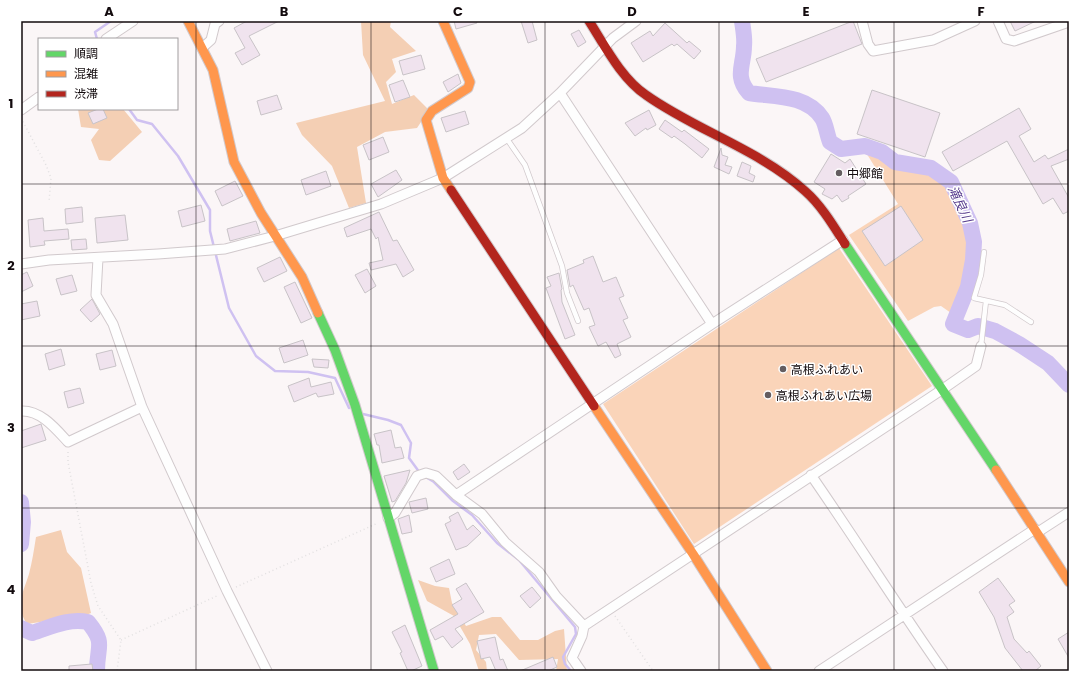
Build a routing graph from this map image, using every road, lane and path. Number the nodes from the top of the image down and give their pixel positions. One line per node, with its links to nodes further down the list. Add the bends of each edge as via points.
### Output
1 (133, 21): 11 (street)
2 (188, 21): 12 (street)
3 (219, 21): 12 (street, via 215,24 211,40)
4 (443, 21): 19 (street, via 470,82 468,88 432,111 426,120)
5 (589, 21): 13 (street)
6 (636, 21): 13 (street, via 613,38)
7 (862, 21): 8 (street, via 868,44 873,51 933,40)
8 (975, 21)
9 (998, 21): 10 (street, via 1006,39 1014,41)
10 (1069, 22)
11 (108, 38)
12 (202, 48): 21 (street, via 218,87 234,162)
13 (605, 48): 14 (street); 22 (street, via 623,73 645,95 777,170 804,190)
14 (560, 93): 18 (street); 29 (street)
15 (38, 98): 16 (street)
16 (21, 110)
17 (21, 118): 20 (path, via 51,178)
18 (507, 139): 19 (street); 27 (lane, via 525,165 562,266 567,293)
19 (443, 178): 21 (street, via 380,204); 32 (street)
20 (49, 202)
21 (275, 236): 24 (street, via 205,251); 39 (street, via 302,277 335,350 355,405)
22 (843, 240): 29 (street); 31 (street)
23 (984, 252): 26 (lane, via 981,276 974,298)
24 (98, 258): 25 (street); 33 (street, via 96,295 113,324)
25 (21, 264)
26 (986, 301): 28 (lane, via 1005,305); 30 (lane)
27 (578, 321)
28 (1031, 322)
29 (712, 324): 32 (street)
30 (981, 346): 31 (street, via 976,366)
31 (943, 390): 36 (street); 40 (street)
32 (592, 405): 37 (street); 41 (street)
33 (142, 407): 35 (street); 43 (street)
34 (21, 411): 35 (street, via 27,411 50,422)
35 (68, 442): 47 (path, via 68,462 91,583 98,606)
36 (812, 475): 41 (street); 45 (street)
37 (456, 495): 39 (street, via 436,476 426,473 417,476 395,513); 46 (street, via 482,514 505,542 539,572 556,596)
38 (1069, 512): 40 (street)
39 (388, 518): 43 (path); 50 (street)
40 (1036, 531): 42 (street); 45 (street)
41 (693, 554): 44 (street); 53 (street)
42 (1069, 582)
43 (227, 591): 47 (path); 49 (street)
44 (611, 610): 46 (street); 52 (path)
45 (904, 615): 54 (street); 55 (street)
46 (584, 626): 51 (street, via 572,658)
47 (121, 640): 48 (path)
48 (117, 671)
49 (267, 671)
50 (434, 671)
51 (581, 671)
52 (653, 671)
53 (767, 671)
54 (819, 671)
55 (943, 671)

